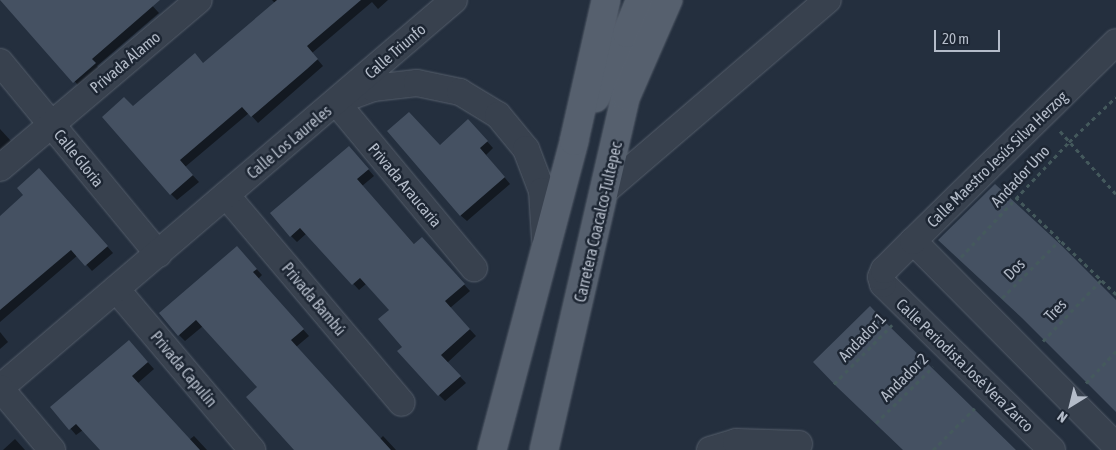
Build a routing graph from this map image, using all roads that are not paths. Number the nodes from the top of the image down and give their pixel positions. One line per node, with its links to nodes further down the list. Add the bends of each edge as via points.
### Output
1 (199, 0): 10 (street, Privada Álamo)
2 (454, 0): 9 (street, Calle Triunfo)
3 (606, 0): 11 (main road)
4 (640, 0): 11 (main road)
5 (668, 0): 13 (main road, Carretera Coacalco-Tultepec, via 626,96)
6 (828, 0): 13 (street)
7 (1116, 42): 15 (street, Calle Maestro Jesús Silva Herzog)
8 (0, 62): 10 (street, Calle Gloria)
9 (336, 102): 14 (street, Calle Los Laureles); 16 (street, Calle Los Laureles, via 373,88 417,83 460,92 498,115 526,149 542,190); 18 (street, Privada Araucaria)
10 (51, 124): 12 (street, Privada Álamo); 17 (street, Calle Gloria)
11 (574, 142): 16 (main road)
12 (0, 168)
13 (606, 190): 28 (main road, Carretera Coacalco-Tultepec)
14 (226, 195): 17 (street, Calle Los Laureles); 22 (street, Privada Bambú)
15 (913, 241): 19 (street, Calle Maestro Jesús Silva Herzog); 24 (street)
16 (546, 248): 27 (main road)
17 (158, 254): 20 (street, Calle Los Laureles)
18 (474, 268)
19 (881, 277): 30 (street, Calle Periodista José Vera Zarco, via 883,284)
20 (116, 289): 21 (street, Calle Los Laureles); 26 (street, Privada Capulín)
21 (0, 388): 25 (street)
22 (402, 403)
23 (799, 444): 29 (street, via 736,442)
24 (1116, 446)
25 (52, 450)
26 (252, 450)
27 (492, 450)
28 (544, 450)
29 (710, 450)
30 (1052, 450)

